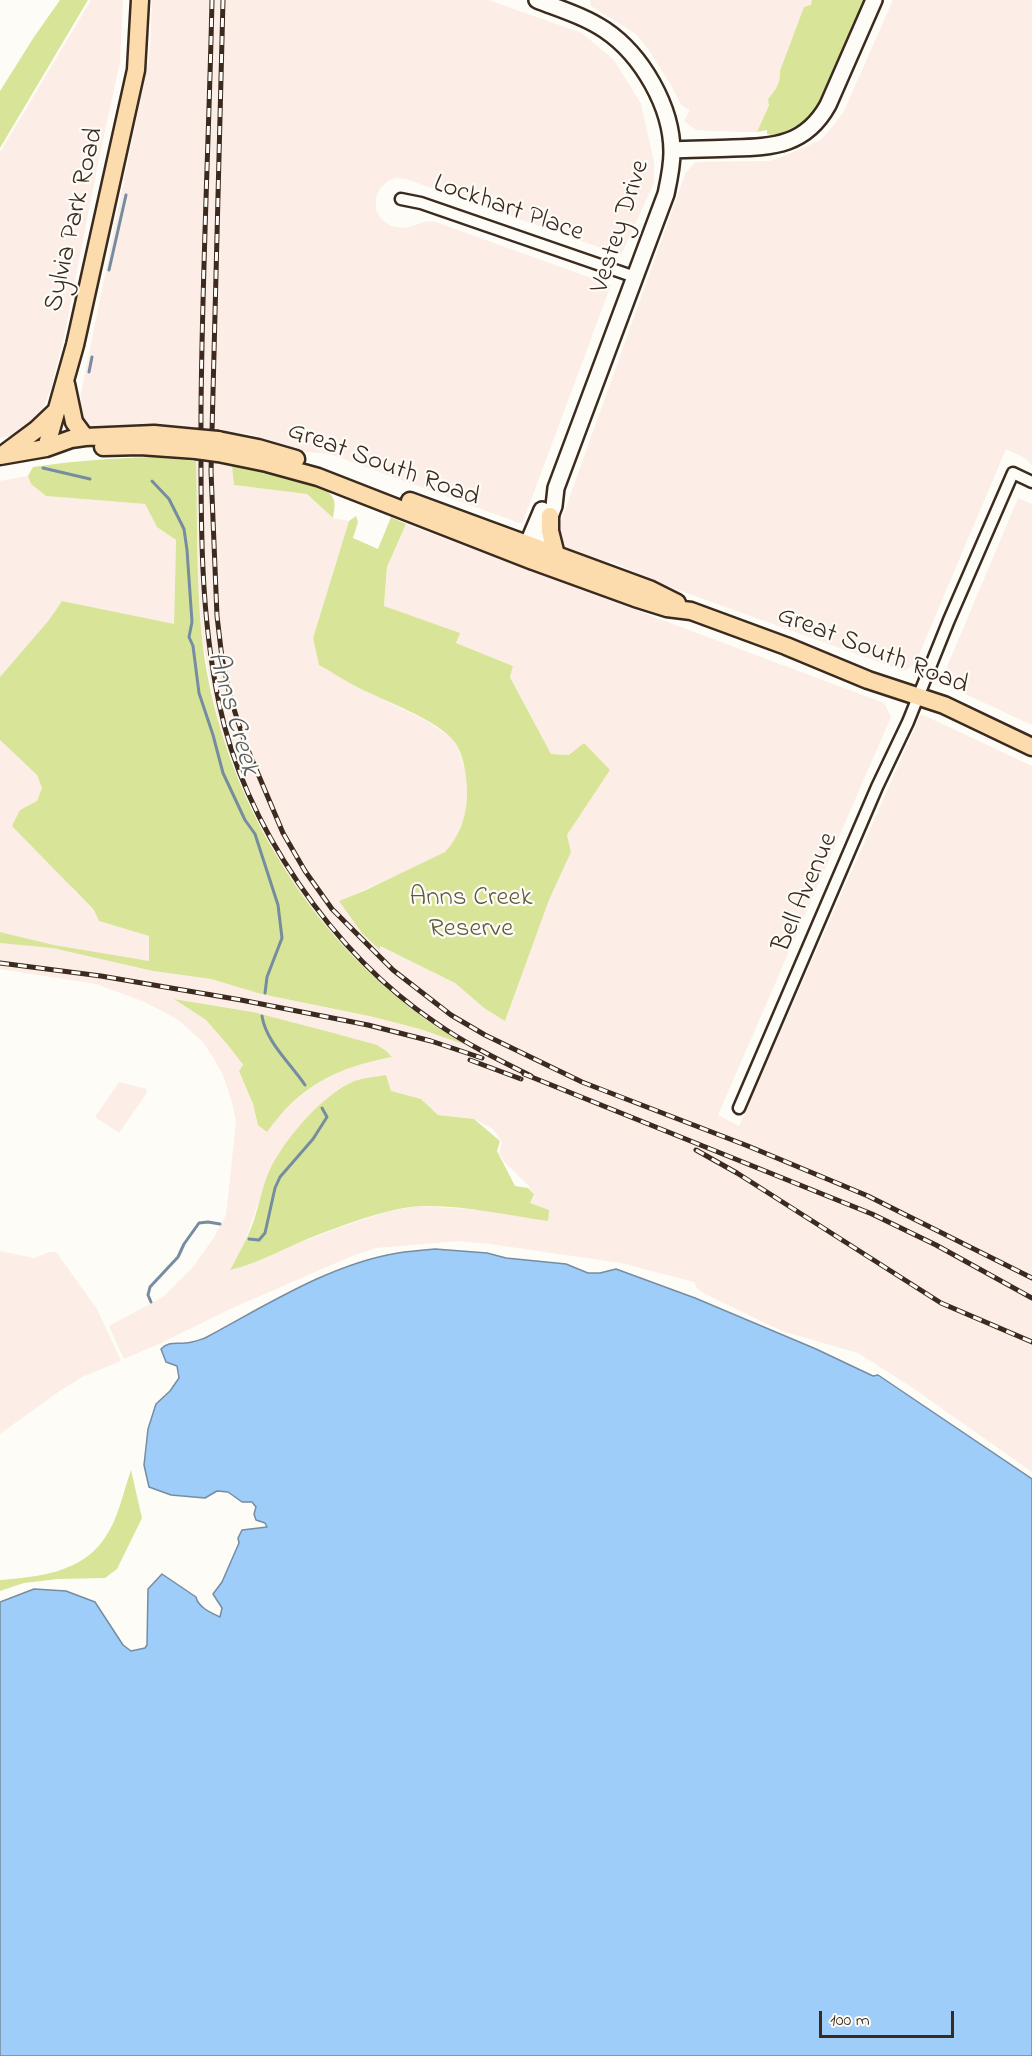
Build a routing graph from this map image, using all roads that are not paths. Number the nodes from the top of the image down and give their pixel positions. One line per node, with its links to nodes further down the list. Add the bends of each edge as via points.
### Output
1 (140, 0): 8 (main road, Sylvia Park Road, via 136,70)
2 (537, 0): 4 (street, Vestey Drive)
3 (874, 0): 5 (street, via 828,105 802,134 769,146)
4 (567, 5): 5 (street, Vestey Drive, via 606,31 641,67 657,94)
5 (672, 150): 7 (street, Vestey Drive, via 666,194)
6 (401, 199): 7 (street, Lockhart Place)
7 (635, 277): 15 (street, Vestey Drive)
8 (66, 380): 9 (main road, Sylvia Park Road); 10 (main road, via 73,417)
9 (58, 410): 12 (main road, Sylvia Park Road); 13 (main road)
10 (85, 437): 11 (main road, Great South Road, via 154,434); 12 (main road, Great South Road)
11 (196, 444): 12 (main road, Great South Road); 17 (main road, Great South Road, bridge, via 258,448 317,465)
12 (46, 448): 13 (main road, Great South Road)
13 (1, 456)
14 (1032, 482): 20 (street, Bell Avenue, via 1013,472)
15 (556, 488): 16 (street, Vestey Drive); 17 (street, Vestey Drive, via 546,501)
16 (550, 516): 17 (street, Vestey Drive); 18 (main road)
17 (530, 553): 18 (main road, Great South Road); 19 (main road, Great South Road, via 635,598)
18 (556, 555): 19 (main road, Great South Road, via 664,595)
19 (691, 611): 20 (main road, Great South Road)
20 (918, 697): 21 (main road, Great South Road, via 944,705); 22 (street, Bell Avenue)
21 (1032, 747)
22 (739, 1108)

